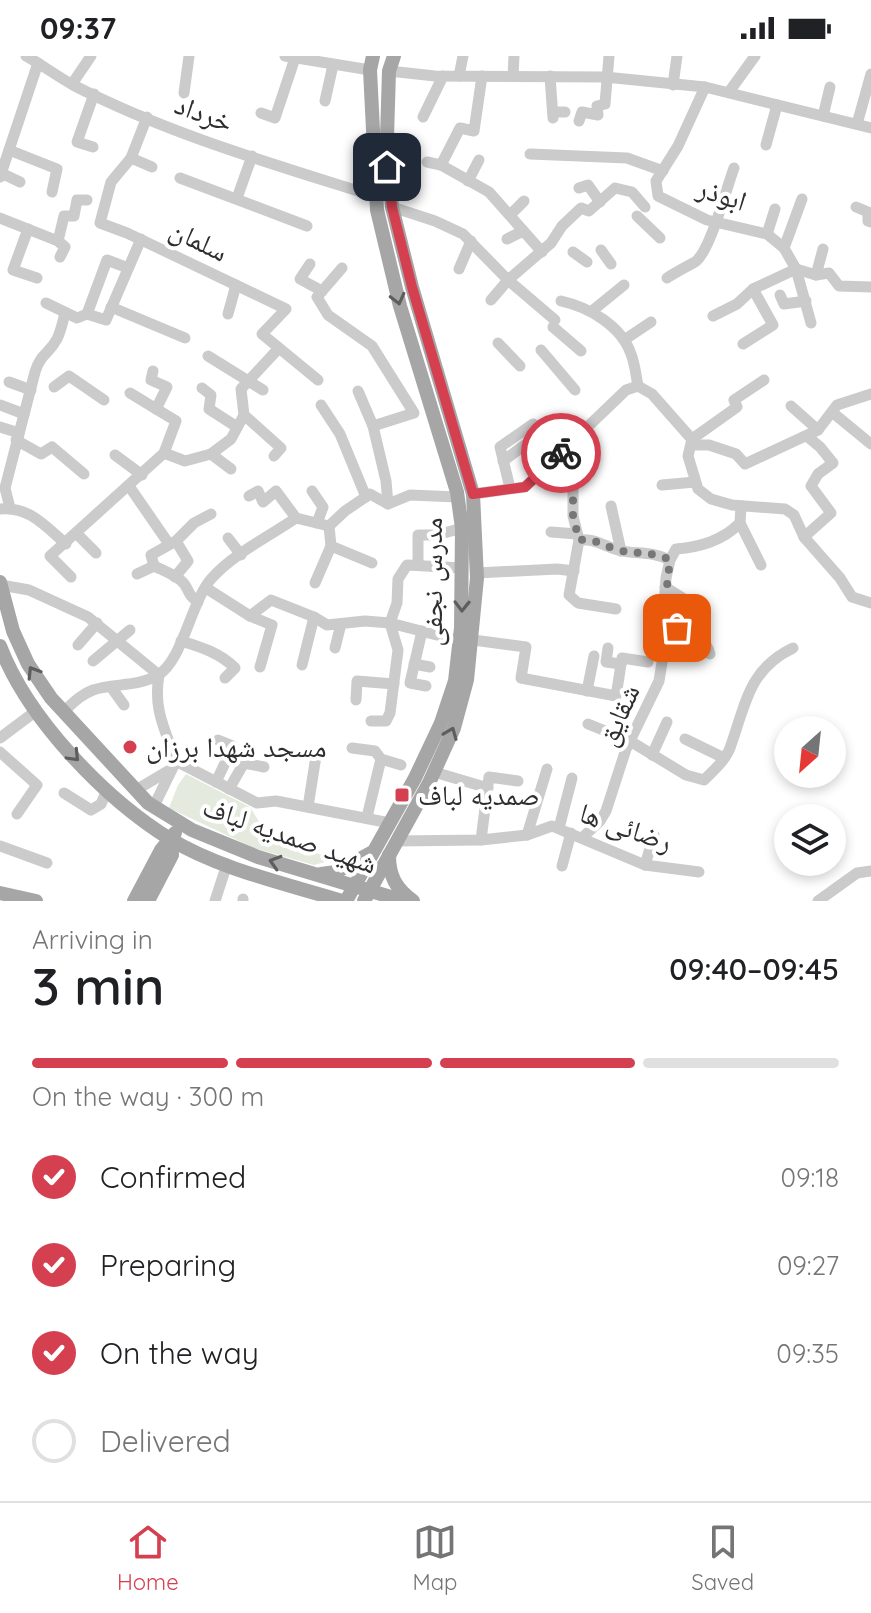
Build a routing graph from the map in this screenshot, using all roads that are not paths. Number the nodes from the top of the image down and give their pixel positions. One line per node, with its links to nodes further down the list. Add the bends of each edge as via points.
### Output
1 (26, 56): 11 (street, خرداد)
2 (91, 56): 22 (street)
3 (189, 56): 27 (street)
4 (394, 56): 14 (main road, مدرس نجفی)
5 (463, 56): 17 (street)
6 (514, 56): 19 (street)
7 (609, 56): 21 (street)
8 (677, 56): 23 (street)
9 (755, 56): 26 (street)
10 (290, 57): 13 (street); 31 (street, via 275,118)
11 (38, 63): 22 (street, خرداد); 39 (street)
12 (372, 63): 13 (street); 56 (main road, مدرس نجفی)
13 (333, 65): 29 (street)
14 (389, 71): 16 (street); 62 (main road, مدرس نجفی)
15 (871, 74): 37 (street)
16 (443, 76): 17 (street); 35 (street)
17 (459, 76): 18 (street)
18 (482, 76): 19 (street); 47 (street, via 474,131 460,128)
19 (513, 76): 20 (street)
20 (550, 76): 21 (street); 32 (street)
21 (605, 77): 23 (street); 36 (street, via 605,104 597,106 598,115 582,112)
22 (72, 84): 28 (street, خرداد)
23 (673, 85): 24 (street)
24 (705, 87): 26 (street); 50 (street, ابوذر)
25 (830, 87): 33 (street)
26 (729, 92): 30 (street)
27 (184, 93)
28 (94, 94): 34 (street, خرداد); 41 (street, via 77,142)
29 (325, 101)
30 (777, 105): 33 (street); 40 (street)
31 (261, 113)
32 (557, 114)
33 (823, 116): 37 (street)
34 (147, 117): 43 (street, خرداد); 44 (street, سلمان)
35 (423, 117)
36 (579, 121)
37 (857, 124): 38 (street)
38 (871, 128)
39 (7, 145): 51 (street); 55 (street, via 57,169)
40 (766, 145)
41 (93, 147)
42 (530, 154): 50 (street, via 627,158)
43 (252, 156): 56 (street, خرداد); 57 (street)
44 (131, 158): 48 (street); 75 (street, سلمان, via 111,182 100,223)
45 (479, 160): 53 (street)
46 (427, 162): 47 (street)
47 (441, 165): 53 (street)
48 (152, 167)
49 (734, 168): 68 (street)
50 (663, 171): 68 (street, ابوذر, via 656,181 658,196)
51 (1, 175): 54 (street)
52 (180, 178): 57 (street)
53 (468, 181): 66 (street, via 489,192)
54 (20, 182)
55 (52, 192)
56 (374, 196): 119 (main road, مدرس نجفی, one-way to 119)
57 (237, 198): 70 (street)
58 (802, 199): 79 (street)
59 (87, 200): 77 (street, via 77,200 74,216 64,216)
60 (524, 201): 66 (street)
61 (600, 202): 64 (street, via 589,211); 64 (street, via 588,185 575,192); 74 (street, via 615,188 632,192)
62 (392, 207): 78 (street, via 435,221); 115 (main road, مدرس نجفی)
63 (856, 207): 69 (street, via 868,212)
64 (581, 208): 82 (street)
65 (775, 209): 73 (street)
66 (510, 215): 72 (street)
67 (0, 218): 71 (street)
68 (714, 222): 73 (street, ابوذر); 94 (street, via 711,240 697,261)
69 (871, 222)
70 (307, 226)
71 (28, 229): 77 (street); 93 (street, via 13,270)
72 (523, 231): 76 (street); 82 (street)
73 (767, 234): 79 (street, ابوذر)
74 (660, 238)
75 (141, 239): 88 (street); 96 (street, سلمان)
76 (507, 239)
77 (58, 241): 84 (street, via 65,247)
78 (471, 241): 90 (street); 95 (street)
79 (784, 248): 91 (street, ابوذر)
80 (823, 249): 92 (street)
81 (601, 250): 87 (street)
82 (542, 252): 95 (street)
83 (573, 252): 85 (street)
84 (60, 257)
85 (587, 262)
86 (310, 264): 100 (street, via 300,279)
87 (611, 264)
88 (128, 268): 106 (street); 109 (street, via 107,260)
89 (342, 268): 100 (street)
90 (459, 269)
91 (796, 269): 92 (street); 99 (street); 104 (street, ابوذر)
92 (816, 275): 98 (street, via 829,273 839,286)
93 (37, 278)
94 (667, 278)
95 (508, 280): 102 (street); 122 (street)
96 (236, 285): 110 (street); 120 (street, سلمان, via 286,309 262,334)
97 (624, 285): 107 (street)
98 (871, 287)
99 (753, 289): 111 (street); 118 (street, via 773,325)
100 (322, 291): 148 (street, via 317,297 328,315 372,346 414,413)
101 (780, 295): 104 (street, via 784,304)
102 (491, 300)
103 (561, 301): 107 (street)
104 (806, 301): 113 (street, ابوذر)
105 (46, 303): 108 (street)
106 (111, 307): 109 (street, via 106,320); 114 (street)
107 (592, 311): 116 (street)
108 (65, 313): 109 (street, via 77,318); 126 (street, via 57,339 40,357)
109 (87, 314)
110 (228, 314)
111 (713, 316)
112 (651, 322): 116 (street)
113 (811, 323)
114 (185, 338)
115 (428, 340): 119 (main road); 170 (main road, مدرس نجفی)
116 (624, 340): 131 (street)
117 (498, 343): 124 (street)
118 (743, 344)
119 (412, 346): 173 (main road, مدرس نجفی)
120 (279, 348): 127 (street); 128 (street)
121 (541, 350): 135 (street)
122 (581, 351)
123 (208, 356): 127 (street)
124 (520, 366)
125 (153, 371): 143 (street, via 151,380 167,387)
126 (35, 372): 133 (street); 139 (street, via 57,390 69,376)
127 (248, 379): 134 (street); 146 (street, via 241,389)
128 (318, 380)
129 (764, 380): 153 (street)
130 (9, 382): 133 (street)
131 (638, 386): 153 (street, via 652,394); 156 (street, via 626,390)
132 (202, 388): 150 (street, via 211,395 209,409)
133 (31, 390): 145 (street)
134 (263, 390)
135 (575, 390)
136 (358, 391): 148 (street)
137 (130, 393): 143 (street)
138 (871, 394): 144 (street, via 837,405)
139 (104, 400)
140 (0, 405): 145 (street)
141 (321, 405): 172 (street, via 340,434)
142 (791, 406): 151 (street)
143 (156, 409): 157 (street, via 176,421)
144 (832, 412): 151 (street); 155 (street)
145 (24, 414): 152 (street)
146 (244, 415): 150 (street); 160 (street, via 281,448)
147 (533, 424): 161 (street, via 500,447)
148 (373, 426): 174 (street)
149 (0, 427): 152 (street)
150 (237, 427): 158 (street, via 231,439)
151 (813, 433): 153 (street, via 745,464 736,454 697,445); 187 (street, via 833,463 811,486 831,513)
152 (18, 436): 163 (street, via 41,454 52,447); 177 (street)
153 (692, 439): 165 (street, via 688,456)
154 (526, 444): 161 (street)
155 (871, 444)
156 (564, 449): 168 (street, via 525,487); 186 (street)
157 (164, 453): 158 (street, via 185,461); 164 (street)
158 (211, 454): 162 (street)
159 (115, 455): 164 (street)
160 (274, 456)
161 (503, 461): 168 (street)
162 (231, 469)
163 (84, 474)
164 (142, 475): 167 (street)
165 (695, 482): 166 (street); 176 (street, via 711,499)
166 (662, 485)
167 (129, 486): 185 (street); 189 (street)
168 (510, 488): 170 (street)
169 (312, 491): 180 (street, via 323,507)
170 (473, 494): 202 (main road, مدرس نجفی)
171 (249, 496): 179 (street, via 258,491 263,502 276,491)
172 (366, 497): 174 (street, via 370,494); 182 (street)
173 (457, 497): 174 (street, via 410,495); 183 (main road, مدرس نجفی)
174 (388, 504)
175 (611, 506): 192 (street)
176 (741, 506): 181 (street); 187 (street, via 785,509 794,515)
177 (5, 508): 190 (street, via 30,513)
178 (211, 514): 189 (street)
179 (296, 518): 180 (street); 194 (street)
180 (317, 523): 182 (street)
181 (740, 523): 195 (street, via 717,540 676,549); 198 (street)
182 (329, 526): 191 (street)
183 (462, 528): 197 (street, via 418,535); 200 (main road, مدرس نجفی)
184 (551, 532): 186 (street)
185 (77, 534): 190 (street); 193 (street)
186 (578, 537): 192 (street); 201 (street)
187 (804, 537): 211 (street, via 852,597)
188 (228, 538): 194 (street)
189 (172, 542): 199 (street, via 151,555); 205 (street, via 188,561)
190 (66, 544): 204 (street, via 50,556)
191 (331, 546): 196 (street); 207 (street)
192 (621, 551): 195 (street)
193 (96, 553)
194 (241, 555): 206 (street)
195 (670, 560): 209 (street, شقایق)
196 (372, 563)
197 (418, 565): 200 (street); 217 (street, via 407,565 398,579)
198 (761, 565)
199 (154, 566): 203 (street); 205 (street)
200 (462, 568): 223 (main road, مدرس نجفی, one-way to 223)
201 (574, 571): 202 (street); 213 (street, via 569,595 578,603)
202 (477, 573): 223 (main road, مدرس نجفی)
203 (137, 574)
204 (71, 577)
205 (175, 577): 210 (street)
206 (206, 580): 210 (street); 214 (street)
207 (315, 583)
208 (0, 584): 218 (street, via 29,590); 248 (main road, شهید صمدیه لباف, one-way to 208, via 28,664)
209 (665, 587): 212 (street); 216 (street, شقایق)
210 (198, 602): 224 (street)
211 (871, 603)
212 (695, 606)
213 (616, 609)
214 (250, 616): 215 (street, via 271,600); 237 (street, via 272,625)
215 (314, 617): 219 (street, via 327,625); 236 (street)
216 (663, 621): 230 (street, via 701,636); 255 (street, شقایق, via 666,638 659,681)
217 (390, 623): 219 (street); 221 (street); 241 (street, via 398,650)
218 (105, 624): 222 (street); 225 (street)
219 (341, 624): 227 (street)
220 (130, 630): 222 (street)
221 (422, 631): 223 (street); 234 (street)
222 (118, 640): 232 (street); 239 (street)
223 (466, 640): 244 (street, via 526,647 521,678); 266 (main road, مدرس نجفی, one-way to 223, via 467,680); 282 (main road, مدرس نجفی, via 441,723)
224 (181, 641): 239 (street); 240 (street, via 227,660 235,668)
225 (78, 645)
226 (0, 646): 247 (main road, شهید صمدیه لباف)
227 (335, 648)
228 (608, 648): 235 (street, via 606,662)
229 (793, 648): 259 (street, via 758,674)
230 (710, 654)
231 (594, 656): 244 (street)
232 (93, 661)
233 (648, 662): 235 (street, via 622,658)
234 (414, 664): 238 (street); 242 (street, via 410,683)
235 (621, 664): 244 (street, via 616,696)
236 (302, 665)
237 (260, 667)
238 (430, 667)
239 (159, 675): 243 (street); 262 (street, via 158,715)
240 (225, 678)
241 (394, 684): 245 (street, via 357,681); 249 (street, via 386,721)
242 (426, 686)
243 (111, 687): 246 (street); 248 (street, via 79,697)
244 (587, 691)
245 (356, 700)
246 (124, 705)
247 (36, 711): 252 (street); 273 (main road, شهید صمدیه لباف, one-way to 273)
248 (63, 712): 274 (main road, شهید صمدیه لباف)
249 (371, 721)
250 (667, 722): 258 (street)
251 (588, 724): 255 (street)
252 (0, 738)
253 (685, 739): 259 (street)
254 (218, 740): 269 (street, via 233,746)
255 (630, 741): 258 (street); 287 (street, شقایق, via 606,811)
256 (352, 748): 260 (street, via 375,751)
257 (0, 752): 279 (street, via 37,785)
258 (652, 755): 259 (street, via 704,780)
259 (724, 758)
260 (381, 759): 263 (street); 280 (street)
261 (311, 760): 278 (street)
262 (176, 761): 269 (street); 274 (street); 277 (street)
263 (401, 765)
264 (264, 767): 272 (street, via 244,763)
265 (547, 769): 285 (street)
266 (434, 772): 271 (street); 291 (main road, مدرس نجفی)
267 (572, 778): 283 (street)
268 (518, 781): 271 (street, via 489,777)
269 (216, 782): 272 (street)
270 (282, 786): 276 (street)
271 (488, 788): 289 (street)
272 (229, 789): 276 (street, via 257,803)
273 (107, 790): 275 (street, via 101,804 91,810); 288 (main road, شهید صمدیه لباف)
274 (136, 790): 277 (main road, شهید صمدیه لباف)
275 (64, 793)
276 (276, 801): 278 (street)
277 (154, 806): 281 (main road, شهید صمدیه لباف)
278 (308, 807): 280 (street)
279 (17, 814)
280 (367, 817): 282 (street)
281 (179, 823): 288 (main road); 298 (main road, شهید صمدیه لباف, one-way to 281)
282 (390, 823): 291 (main road, مدرس نجفی)
283 (559, 828): 284 (street, رضائی ها); 285 (street, رضائی ها)
284 (571, 833): 287 (street, رضائی ها); 295 (street)
285 (527, 835): 289 (street, رضائی ها)
286 (654, 835): 294 (street)
287 (583, 837): 294 (street, رضائی ها)
288 (171, 840): 293 (main road, شهید صمدیه لباف); 303 (main road); 304 (main road, via 172,855)
289 (481, 840): 291 (street, رضائی ها)
290 (0, 846): 292 (street)
291 (387, 848): 298 (main road, via 336,872); 300 (main road, مدرس نجفی); 308 (main road, via 395,883)
292 (47, 863)
293 (227, 864): 301 (main road, شهید صمدیه لباف); 305 (street)
294 (645, 865): 297 (street, رضائی ها)
295 (562, 866)
296 (871, 871): 309 (street, via 857,873)
297 (699, 872)
298 (316, 875): 300 (main road, شهید صمدیه لباف)
299 (0, 893): 302 (main road)
300 (363, 893): 306 (main road, مدرس نجفی); 307 (main road, شهید صمدیه لباف)
301 (317, 897): 306 (main road, شهید صمدیه لباف)
302 (36, 901)
303 (134, 901)
304 (148, 901)
305 (215, 901)
306 (344, 901)
307 (404, 901)
308 (413, 901)
309 (818, 901)

